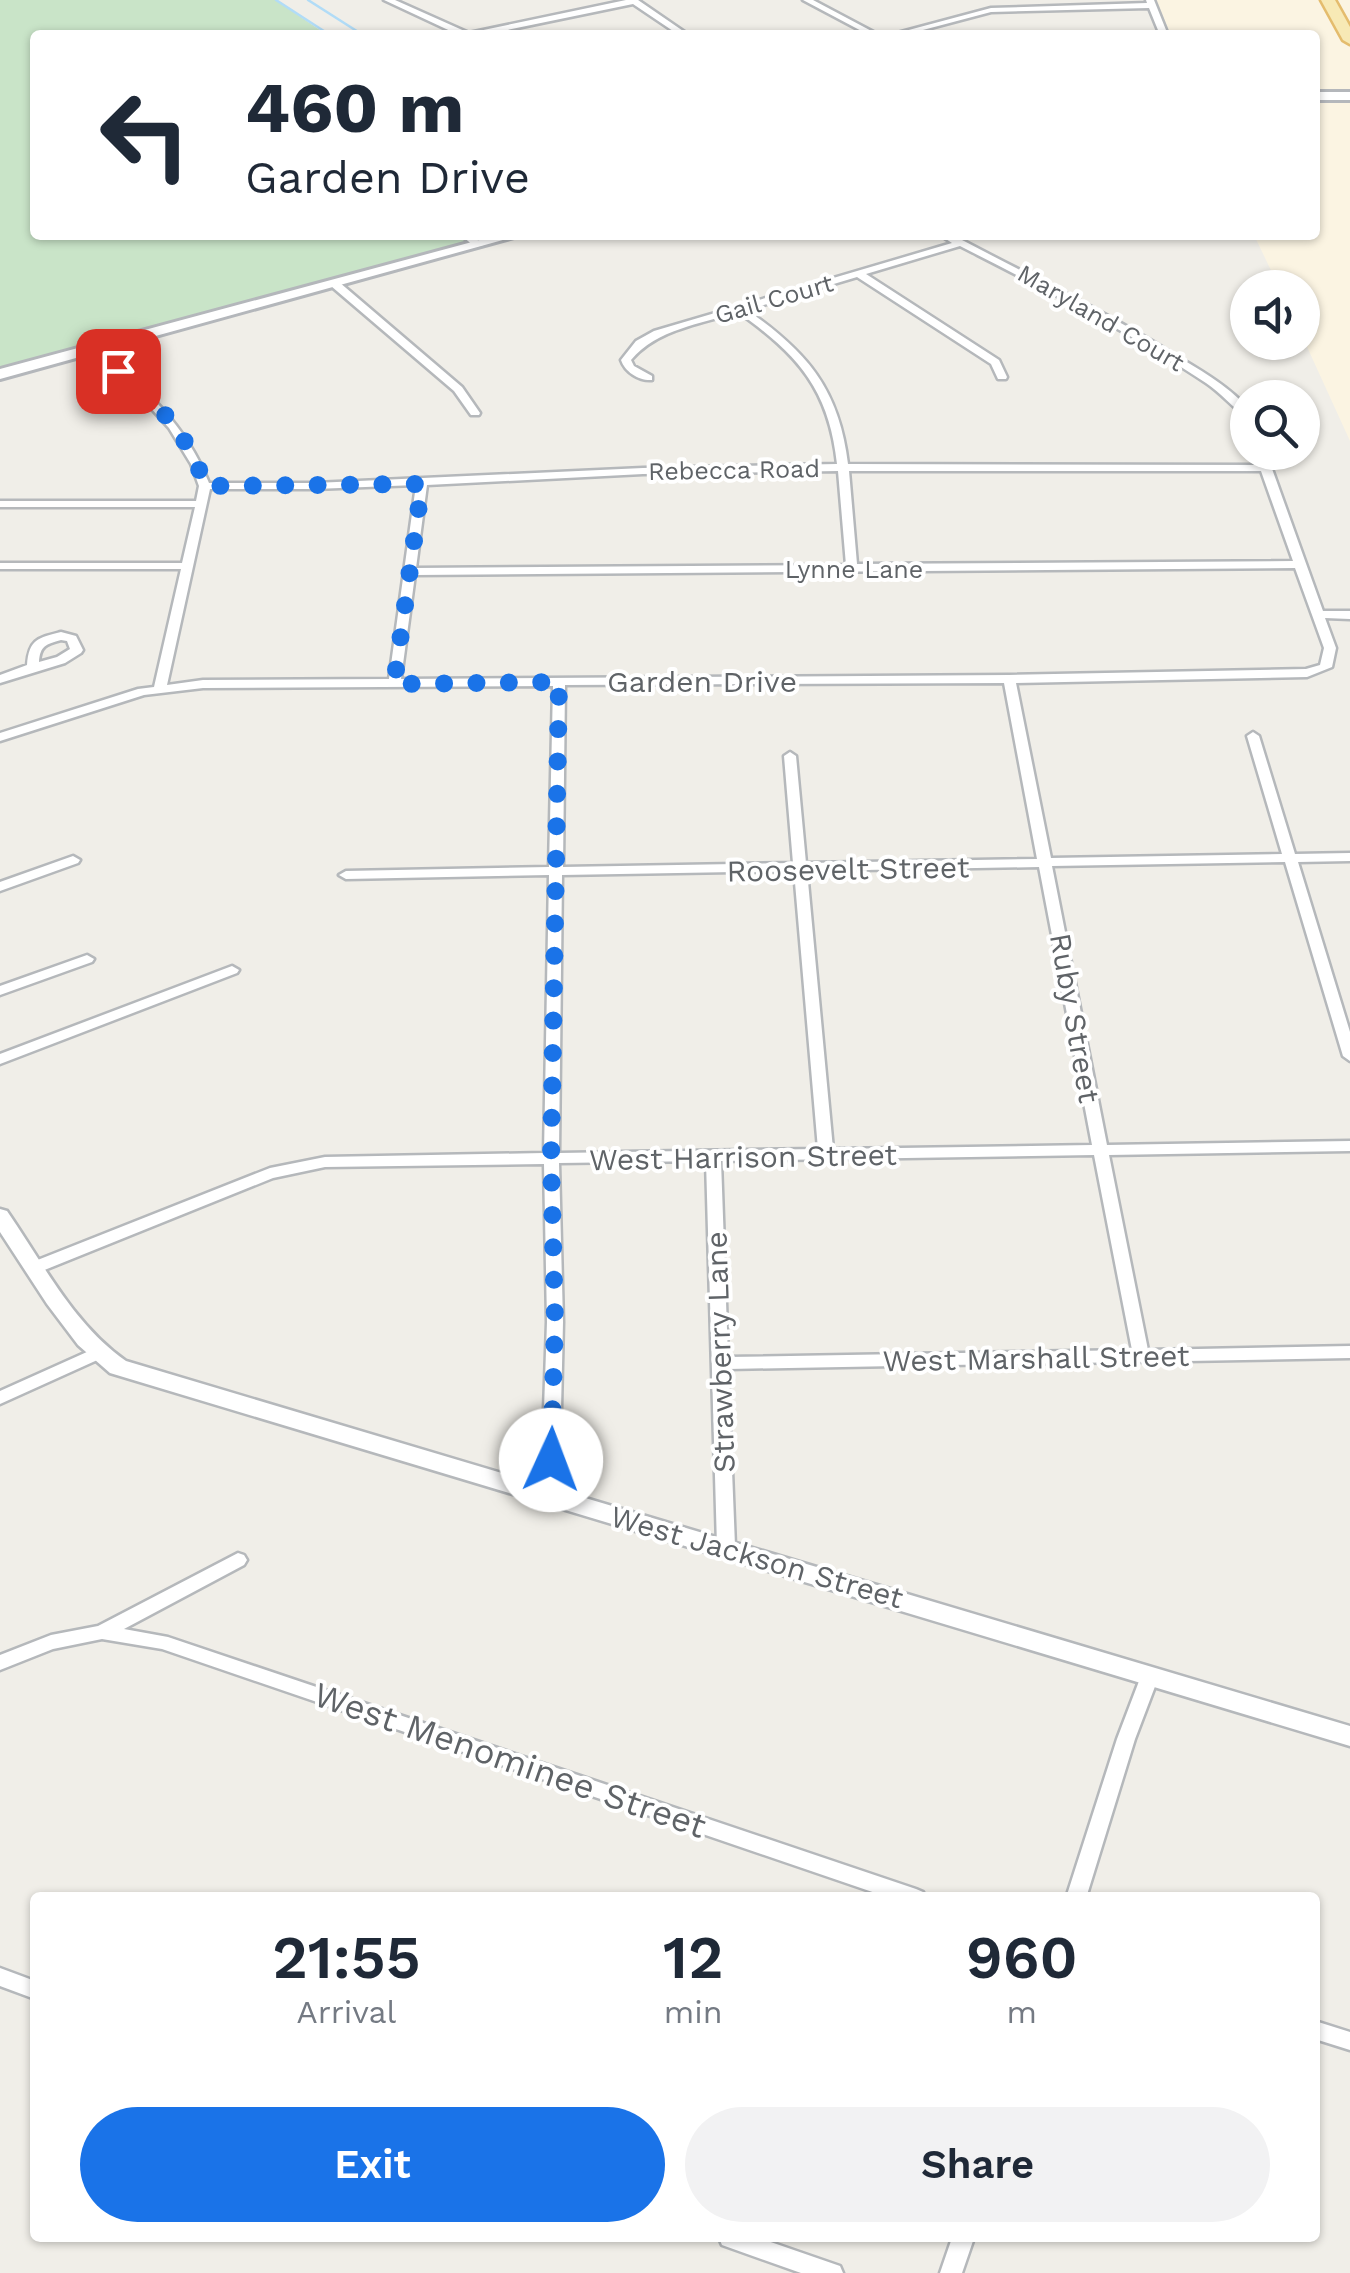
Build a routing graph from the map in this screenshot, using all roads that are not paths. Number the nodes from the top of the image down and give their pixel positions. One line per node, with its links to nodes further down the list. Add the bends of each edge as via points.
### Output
1 (388, 0): 6 (street)
2 (633, 0): 7 (street); 8 (street)
3 (807, 0): 9 (street)
4 (1328, 0): 12 (main road)
5 (1151, 2): 10 (street, via 990,10); 11 (street)
6 (457, 30)
7 (492, 30)
8 (678, 30)
9 (865, 30)
10 (913, 30)
11 (1162, 30)
12 (1350, 40)
13 (1320, 96): 14 (main road)
14 (1350, 96)
15 (472, 240): 19 (main road)
16 (955, 240): 17 (street, Maryland Court)
17 (961, 243): 18 (street, Gail Court); 25 (street, Maryland Court, via 1161,350)
18 (860, 275): 20 (street, Gail Court); 24 (street, via 995,362)
19 (336, 284): 21 (main road); 26 (street, via 458,389)
20 (740, 309): 23 (street, Gail Court, via 640,344 626,360); 28 (street, via 781,337 818,376 830,398)
21 (91, 350): 22 (main road); 31 (street, via 169,415)
22 (0, 374)
23 (648, 378)
24 (1002, 378)
25 (1230, 397)
26 (475, 413)
27 (1230, 468): 28 (street, Rebecca Road)
28 (842, 470): 30 (street, Rebecca Road, via 553,474); 37 (street)
29 (1265, 470): 34 (street)
30 (422, 484): 31 (street, Rebecca Road); 38 (street)
31 (205, 486): 33 (street)
32 (0, 504): 33 (street)
33 (202, 504): 36 (street)
34 (1300, 564): 37 (street, Lynne Lane); 39 (street)
35 (0, 566): 36 (street)
36 (188, 566): 46 (street)
37 (852, 569): 38 (street, Lynne Lane)
38 (408, 572): 45 (street)
39 (1318, 614): 40 (street); 43 (street, Garden Drive, via 1331,657 1320,670)
40 (1350, 614)
41 (33, 668): 42 (street)
42 (0, 679)
43 (1009, 680): 44 (street, Garden Drive); 53 (street, Ruby Street)
44 (559, 682): 45 (street, Garden Drive); 55 (street)
45 (394, 684): 46 (street, Garden Drive)
46 (160, 689): 48 (street, Garden Drive)
47 (1253, 736): 51 (street)
48 (0, 737)
49 (790, 756): 54 (street)
50 (1350, 857): 51 (street, Roosevelt Street)
51 (1291, 858): 53 (street, Roosevelt Street); 61 (street)
52 (73, 860): 57 (street)
53 (1047, 865): 54 (street, Roosevelt Street); 64 (street, Ruby Street)
54 (802, 870): 55 (street, Roosevelt Street); 65 (street)
55 (557, 874): 56 (street, Roosevelt Street); 67 (street)
56 (346, 875)
57 (0, 887)
58 (87, 959): 60 (street)
59 (232, 970): 62 (street)
60 (0, 991)
61 (1350, 1056)
62 (0, 1059)
63 (1350, 1146): 64 (street, West Harrison Street)
64 (1100, 1151): 65 (street, West Harrison Street); 72 (street, Ruby Street)
65 (826, 1156): 66 (street, West Harrison Street)
66 (713, 1158): 67 (street, West Harrison Street); 73 (street, Strawberry Lane)
67 (551, 1159): 69 (street, West Harrison Street, via 326,1162 270,1173); 75 (street)
68 (0, 1216): 69 (street)
69 (36, 1267): 71 (street)
70 (1350, 1352): 72 (street, West Marshall Street)
71 (98, 1354): 74 (street); 75 (street, West Jackson Street, via 118,1367)
72 (1141, 1356): 73 (street, West Marshall Street)
73 (722, 1363): 76 (street, Strawberry Lane)
74 (0, 1398)
75 (550, 1496): 76 (street, West Jackson Street)
76 (726, 1546): 80 (street, West Jackson Street)
77 (238, 1560): 78 (street)
78 (102, 1632): 79 (street, via 51,1642); 82 (street, West Menominee Street, via 162,1642)
79 (0, 1663)
80 (1150, 1676): 81 (street, West Jackson Street); 83 (street)
81 (1350, 1736)
82 (898, 1892)
83 (1078, 1892)
84 (0, 1977): 85 (street)
85 (30, 1988)
86 (1320, 2032): 87 (street)
87 (1350, 2042)
88 (742, 2242): 90 (street)
89 (962, 2242): 91 (street)
90 (832, 2273)
91 (951, 2273)

